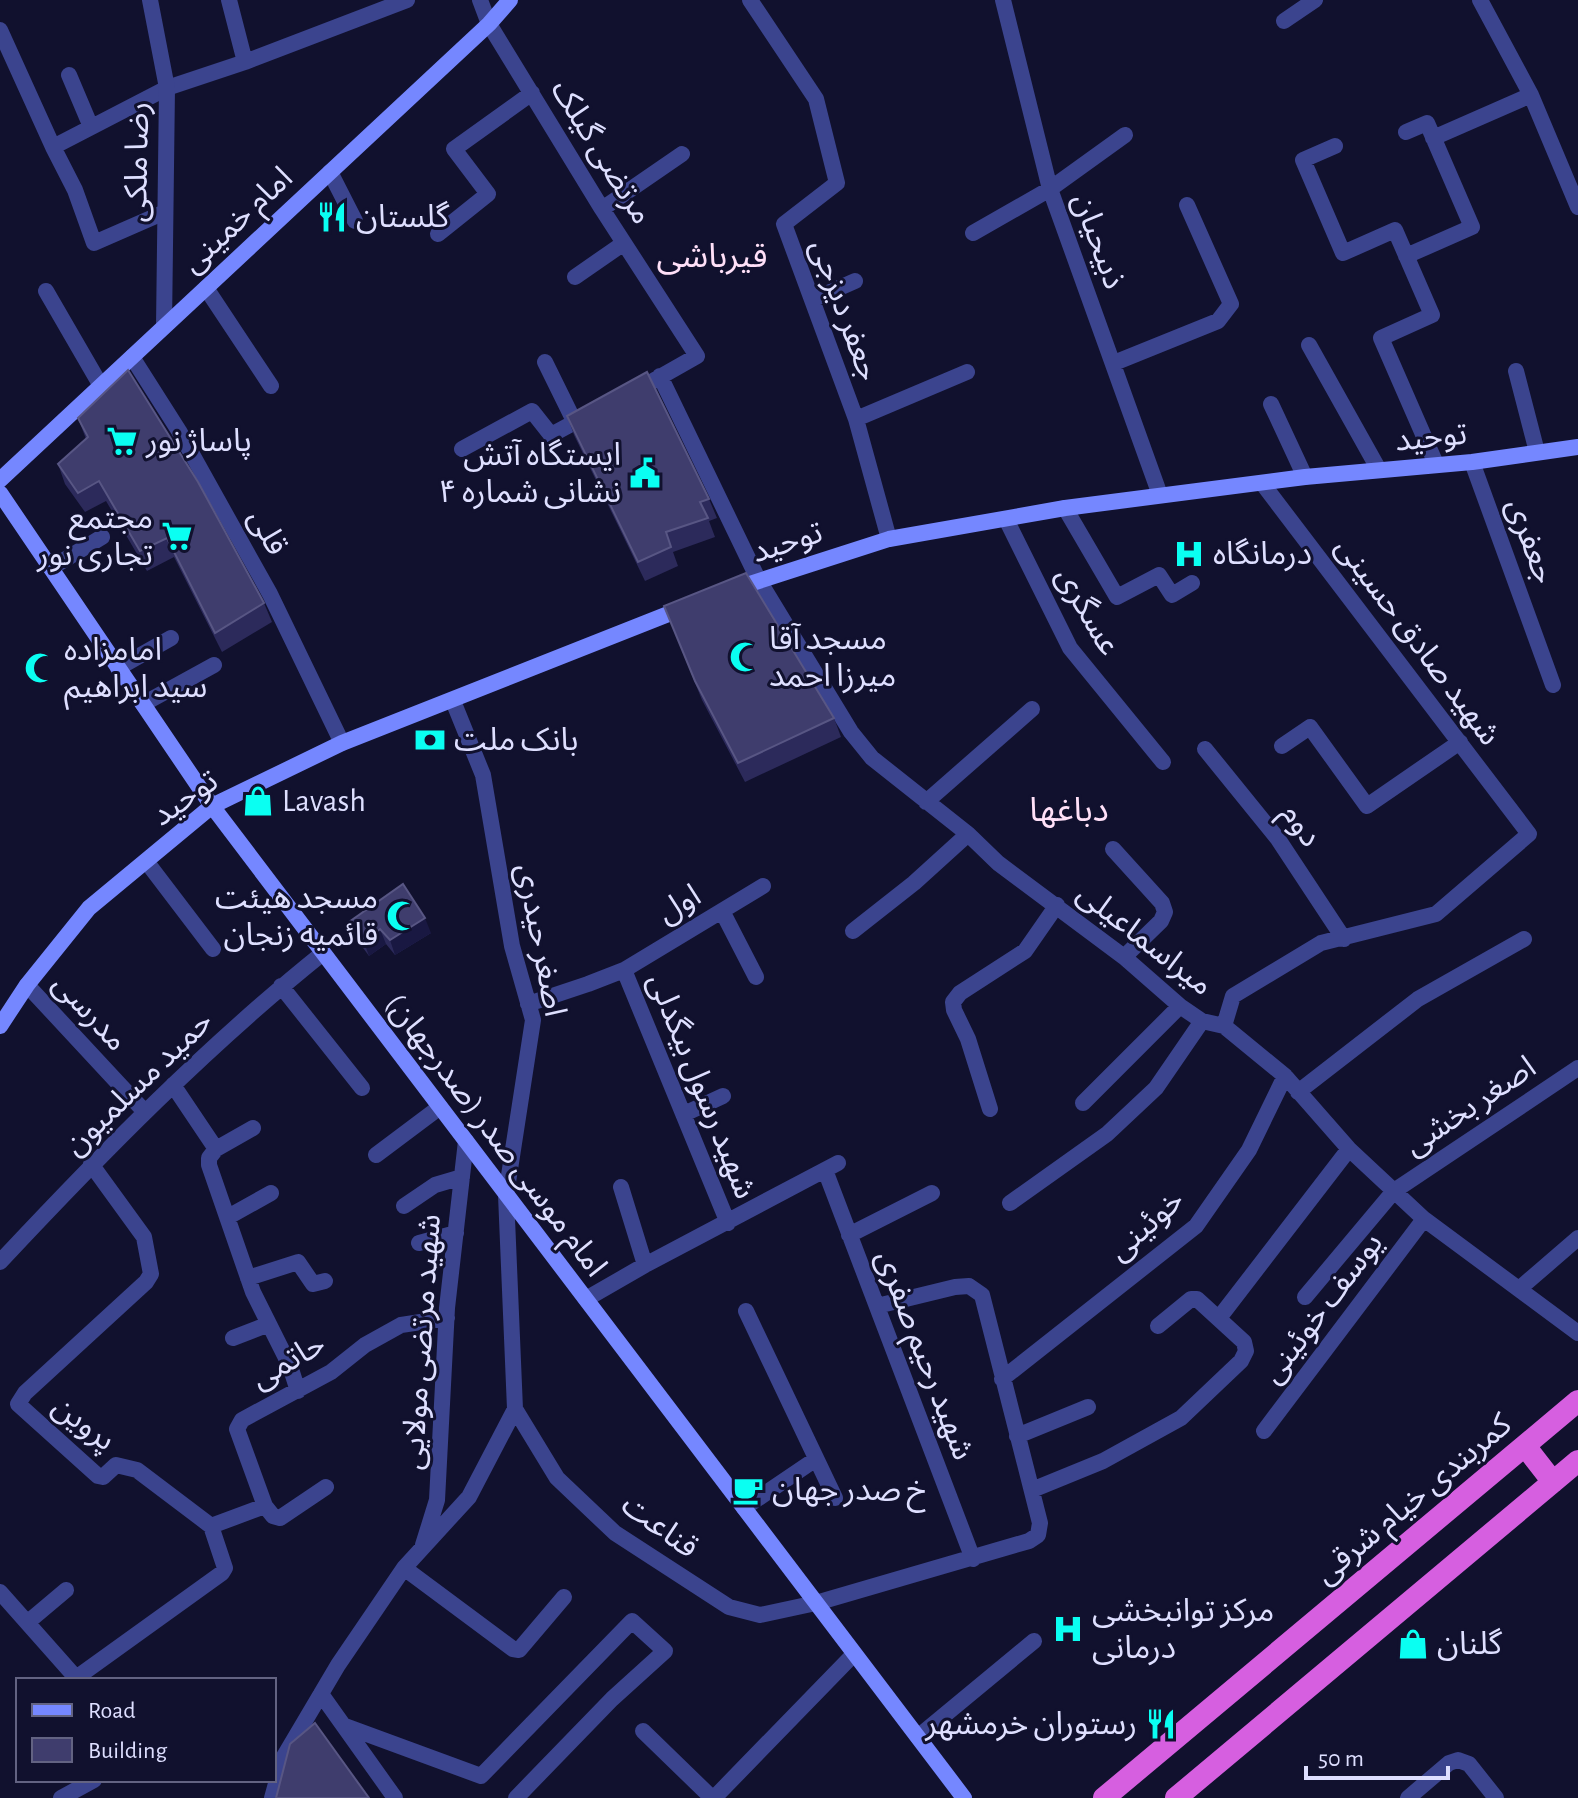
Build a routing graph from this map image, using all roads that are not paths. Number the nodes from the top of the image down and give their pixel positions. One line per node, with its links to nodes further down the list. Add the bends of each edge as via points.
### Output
1 (150, 0): 15 (street, رضا ملکی)
2 (229, 0): 13 (street)
3 (407, 0): 13 (street)
4 (480, 0): 11 (street, مرتضی گیلک)
5 (510, 0): 11 (main road, امام خمینی)
6 (750, 0): 40 (street, جعفر دیزجی, via 816,99 837,183 784,224)
7 (1003, 0): 26 (street, ذبیحیان)
8 (1315, 0): 10 (street)
9 (1480, 0): 17 (street)
10 (1284, 21)
11 (489, 24): 16 (street, مرتضی گیلک); 25 (main road, امام خمینی)
12 (0, 30): 23 (street)
13 (245, 62): 15 (street)
14 (69, 75): 18 (street)
15 (167, 88): 18 (street); 30 (street, رضا ملکی)
16 (532, 93): 29 (street, مرتضی گیلک); 33 (street, via 454,149 488,194)
17 (1531, 95): 21 (street); 28 (street)
18 (91, 127): 23 (street)
19 (1406, 132): 21 (street, via 1427,123)
20 (1125, 135): 26 (street)
21 (1433, 138): 35 (street, via 1472,227)
22 (1335, 146): 35 (street, via 1303,160 1343,253 1395,230)
23 (53, 147): 30 (street, via 94,243)
24 (682, 154): 29 (street)
25 (330, 172): 31 (street); 38 (main road, امام خمینی)
26 (1050, 189): 32 (street); 45 (street, ذبیحیان)
27 (1187, 205): 45 (street, via 1231,304 1218,321)
28 (1578, 207)
29 (602, 209): 34 (street, مرتضی گیلک)
30 (165, 212): 41 (street, رضا ملکی)
31 (355, 221)
32 (973, 233)
33 (438, 234)
34 (624, 243): 36 (street); 48 (street, مرتضی گیلک, via 697,356)
35 (1406, 256): 60 (street, via 1432,315 1381,338)
36 (575, 277)
37 (855, 281): 40 (street)
38 (206, 288): 41 (main road, امام خمینی); 50 (street)
39 (46, 291): 49 (street)
40 (812, 300): 54 (street, جعفر دیزجی)
41 (164, 326): 43 (main road, امام خمینی)
42 (1309, 345): 61 (street)
43 (132, 357): 49 (main road, امام خمینی); 82 (street, قلی, via 276,604)
44 (545, 362): 55 (street)
45 (1114, 363): 66 (street, ذبیحیان)
46 (1516, 371): 58 (street)
47 (967, 372): 54 (street)
48 (660, 376): 51 (street); 72 (street, میراسماعیلی)
49 (101, 386): 63 (main road, امام خمینی)
50 (271, 386)
51 (636, 390)
52 (1271, 404): 62 (street)
53 (599, 409): 55 (street)
54 (856, 419): 70 (street, جعفر دیزجی)
55 (575, 423): 57 (street, via 551,435 532,411)
56 (1578, 447): 58 (main road, توحید)
57 (462, 449)
58 (1537, 452): 59 (main road, توحید)
59 (1472, 462): 60 (main road, توحید); 77 (street, جعفری)
60 (1436, 464): 61 (main road, توحید)
61 (1379, 470): 62 (main road, توحید)
62 (1305, 477): 64 (main road, توحید)
63 (0, 480)
64 (1262, 483): 66 (main road, توحید); 81 (street, شهید صادق حسینی)
65 (0, 493): 71 (main road, (صدرجهان) امام موسی صدر)
66 (1160, 495): 67 (main road, توحید)
67 (1065, 508): 68 (main road, توحید); 73 (street, via 1117,597 1159,575 1172,595)
68 (1006, 519): 70 (main road, توحید); 85 (street, عسگری, via 1070,648)
69 (102, 537): 71 (street)
70 (889, 539): 72 (main road, توحید)
71 (51, 568): 76 (main road, (صدرجهان) امام موسی صدر)
72 (758, 579): 78 (main road, توحید); 86 (street, میراسماعیلی, via 851,732 872,758)
73 (1192, 583)
74 (171, 638): 76 (street)
75 (214, 665): 79 (street)
76 (118, 668): 79 (main road, (صدرجهان) امام موسی صدر)
77 (1553, 685)
78 (453, 701): 82 (main road, توحید); 104 (street, اصغر حیدری, via 483,775 512,946)
79 (143, 704): 87 (main road, (صدرجهان) امام موسی صدر)
80 (1032, 709): 86 (street)
81 (1460, 742): 83 (street, via 1367,806 1310,727); 95 (street, شهید صادق حسینی, via 1529,834 1436,914)
82 (342, 743): 87 (main road, توحید)
83 (1282, 746)
84 (1205, 749): 95 (street, دوم, via 1278,839)
85 (1163, 762)
86 (926, 802): 88 (street, میراسماعیلی)
87 (212, 806): 90 (main road, توحید); 98 (main road, (صدرجهان) امام موسی صدر)
88 (968, 834): 92 (street, میراسماعیلی); 94 (street)
89 (1113, 849): 99 (street, via 1165,912)
90 (146, 861): 97 (street); 102 (main road, توحید, via 89,908)
91 (763, 886): 93 (street, اول)
92 (1057, 905): 99 (street, میراسماعیلی); 117 (street, via 1025,951 953,1002)
93 (722, 911): 100 (street, اول); 101 (street)
94 (853, 931)
95 (1344, 939): 108 (street, via 1321,943 1233,996)
96 (1524, 939): 113 (street, via 1418,999)
97 (213, 949)
98 (323, 953): 103 (street, حمید مسلمیون); 116 (main road, (صدرجهان) امام موسی صدر)
99 (1124, 957): 105 (street, میراسماعیلی)
100 (624, 970): 104 (street, اول); 119 (street, شهید رسول بیگدلی)
101 (756, 977)
102 (27, 985): 107 (main road, توحید); 118 (street, مدرسی)
103 (281, 986): 111 (street, حمید مسلمیون); 112 (street)
104 (528, 1004): 131 (street, اصغر حیدری, via 533,1020)
105 (1180, 1006): 106 (street, میراسماعیلی); 115 (street)
106 (1202, 1021): 108 (street, میراسماعیلی); 132 (street, via 1156,1088 1117,1125)
107 (0, 1026)
108 (1224, 1026): 110 (street, میراسماعیلی)
109 (1578, 1068): 128 (street, اصغر بخشی)
110 (1285, 1076): 113 (street, میراسماعیلی); 156 (street, خوئینی, via 1249,1150 1196,1226)
111 (173, 1085): 118 (street, حمید مسلمیون); 122 (street)
112 (362, 1088)
113 (1298, 1092): 123 (street, میراسماعیلی)
114 (723, 1096): 119 (street)
115 (1083, 1103)
116 (440, 1107): 121 (main road, (صدرجهان) امام موسی صدر); 124 (street)
117 (990, 1109)
118 (145, 1112): 125 (street, حمید مسلمیون)
119 (684, 1114): 136 (street, شهید رسول بیگدلی)
120 (253, 1128): 122 (street)
121 (466, 1141): 126 (street, شهید مرتضی مولایی); 131 (main road, (صدرجهان) امام موسی صدر)
122 (216, 1149): 134 (street, via 209,1165)
123 (1349, 1149): 128 (street, میراسماعیلی); 151 (street)
124 (376, 1155)
125 (91, 1164): 141 (street, حمید مسلمیون); 172 (street, پروین, via 144,1237 151,1274 18,1404 98,1476 116,1465 137,1470)
126 (462, 1177): 133 (street, via 435,1185); 137 (street, شهید مرتضی مولایی)
127 (621, 1187): 142 (street)
128 (1394, 1191): 135 (street, میراسماعیلی); 146 (street, اصغر بخشی)
129 (271, 1193): 134 (street)
130 (932, 1193): 138 (street)
131 (506, 1195): 147 (main road, (صدرجهان) امام موسی صدر); 160 (street, اصغر حیدری)
132 (1010, 1203)
133 (404, 1206)
134 (228, 1217): 143 (street)
135 (1424, 1219): 145 (street, میراسماعیلی); 161 (street, یوسف خوئینی)
136 (728, 1223): 138 (street, شهید رحیم صفری, via 832,1167); 142 (street)
137 (456, 1233): 140 (street); 150 (street, شهید مرتضی مولایی)
138 (849, 1235): 148 (street, شهید رحیم صفری)
139 (1578, 1238): 145 (street)
140 (419, 1243)
141 (0, 1262)
142 (645, 1265): 147 (street)
143 (248, 1278): 144 (street, via 298,1262 313,1284); 152 (street)
144 (325, 1281)
145 (1519, 1289): 154 (street, میراسماعیلی)
146 (1305, 1297)
147 (586, 1299): 171 (main road, (صدرجهان) امام موسی صدر)
148 (877, 1306): 156 (street, via 969,1286 982,1295); 174 (street, شهید رحیم صفری)
149 (746, 1311): 164 (street)
150 (447, 1318): 157 (street, حاتمی, via 401,1325); 173 (street, شهید مرتضی مولایی, via 437,1500)
151 (1219, 1318): 153 (street, via 1202,1301 1191,1299); 168 (street, via 1244,1342 1246,1351 1181,1418 1103,1461)
152 (269, 1324): 155 (street); 157 (street)
153 (1158, 1326)
154 (1578, 1333)
155 (233, 1338)
156 (1002, 1379): 162 (street)
157 (298, 1391): 170 (street, حاتمی, via 238,1424)
158 (1578, 1401): 163 (highway, کمربندی خیام شرقی)
159 (1088, 1407): 162 (street)
160 (515, 1409): 173 (street, via 469,1497); 179 (street, قناعت, via 557,1478 615,1533 729,1607 760,1615)
161 (1264, 1431)
162 (1017, 1436): 168 (street)
163 (1525, 1446): 166 (highway); 196 (highway, کمربندی خیام شرقی)
164 (816, 1459): 169 (street); 171 (street)
165 (1578, 1461): 166 (highway)
166 (1553, 1482): 197 (highway)
167 (326, 1487): 170 (street, via 280,1518)
168 (1032, 1490): 174 (street, قناعت, via 1038,1535)
169 (835, 1498)
170 (265, 1506): 172 (street)
171 (744, 1508): 179 (main road, (صدرجهان) امام موسی صدر)
172 (211, 1526): 184 (street, via 225,1568 222,1573)
173 (423, 1546): 175 (street)
174 (973, 1559): 179 (street, قناعت)
175 (404, 1568): 178 (street, via 513,1649 519,1650); 185 (street)
176 (66, 1590): 180 (street)
177 (0, 1592): 180 (street)
178 (564, 1597)
179 (816, 1603): 182 (main road, (صدرجهان) امام موسی صدر)
180 (28, 1622): 183 (street)
181 (1034, 1641): 188 (street)
182 (854, 1654): 188 (main road, (صدرجهان) امام موسی صدر); 194 (street)
183 (76, 1678)
184 (78, 1678)
185 (321, 1694): 186 (street); 189 (street)
186 (345, 1726): 192 (street); 193 (street, via 481,1776 632,1621 665,1651)
187 (643, 1731): 194 (street)
188 (918, 1737): 195 (main road, (صدرجهان) امام موسی صدر)
189 (278, 1754)
190 (90, 1788): 191 (street)
191 (61, 1798)
192 (395, 1798)
193 (516, 1798)
194 (713, 1798)
195 (964, 1798)
196 (1104, 1798)
197 (1176, 1798)
198 (1408, 1798): 199 (street, via 1458,1760 1469,1764)
199 (1496, 1798)

